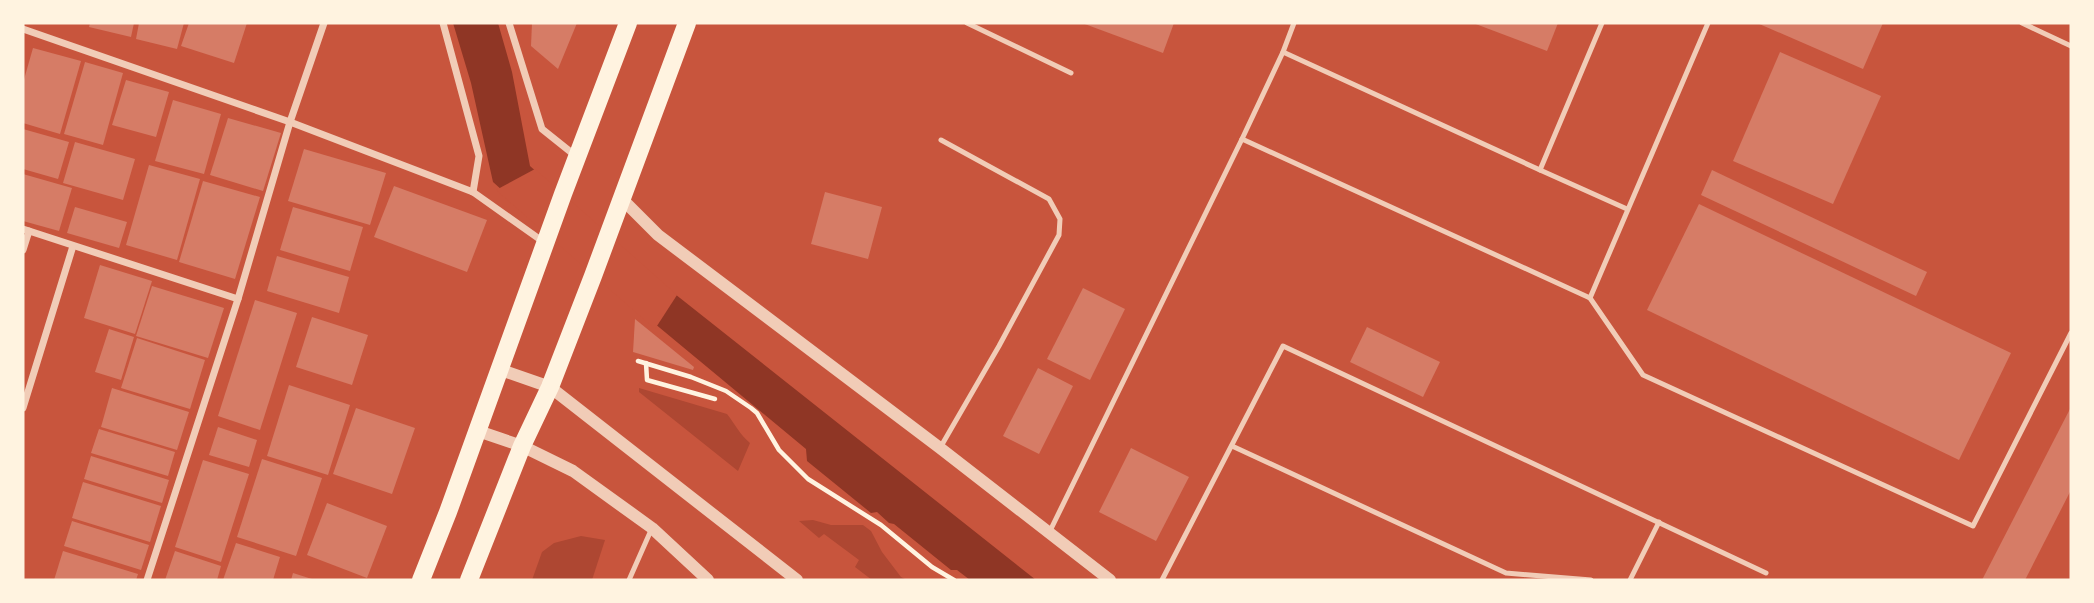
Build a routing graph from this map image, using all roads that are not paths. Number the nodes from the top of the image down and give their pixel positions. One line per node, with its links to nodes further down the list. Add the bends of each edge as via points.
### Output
1 (324, 23): 15 (street)
2 (443, 23): 20 (street, via 479,156)
3 (509, 23): 18 (street, via 542,129)
4 (628, 23): 18 (main road)
5 (687, 23): 21 (main road)
6 (967, 23): 14 (lane)
7 (1294, 23): 13 (lane)
8 (1602, 23): 19 (lane)
9 (1708, 23): 22 (lane)
10 (2022, 23): 12 (lane)
11 (23, 29): 15 (street)
12 (2071, 46)
13 (1283, 52): 16 (lane); 19 (lane)
14 (1070, 73)
15 (290, 122): 20 (street); 28 (street)
16 (1242, 139): 27 (lane); 39 (lane)
17 (941, 140): 36 (lane, via 1049,199 1060,219 1059,235)
18 (577, 157): 24 (main road)
19 (1541, 170): 22 (lane)
20 (472, 192): 24 (street)
21 (622, 199): 31 (main road); 36 (street, via 658,235)
22 (1627, 209): 27 (lane)
23 (26, 230): 25 (street); 26 (street)
24 (547, 240): 30 (main road)
25 (73, 246): 28 (street); 32 (street)
26 (23, 250)
27 (1590, 298): 29 (lane, via 1643,375 1973,526)
28 (238, 299): 42 (street)
29 (2071, 333)
30 (501, 370): 31 (street); 33 (main road)
31 (550, 387): 34 (main road); 47 (street)
32 (23, 408)
33 (478, 431): 34 (street); 43 (main road)
34 (522, 446): 38 (street, via 565,466); 44 (main road)
35 (1232, 446): 37 (lane, via 1283,346); 40 (lane); 49 (lane)
36 (940, 448): 39 (street)
37 (1659, 522): 41 (lane); 52 (lane)
38 (652, 528): 45 (lane); 46 (street)
39 (1049, 533): 48 (street)
40 (1506, 573): 50 (lane); 51 (lane)
41 (1766, 573)
42 (147, 580)
43 (421, 580)
44 (469, 580)
45 (629, 580)
46 (708, 580)
47 (797, 580)
48 (1110, 580)
49 (1162, 580)
50 (1503, 580)
51 (1591, 580)
52 (1630, 580)

